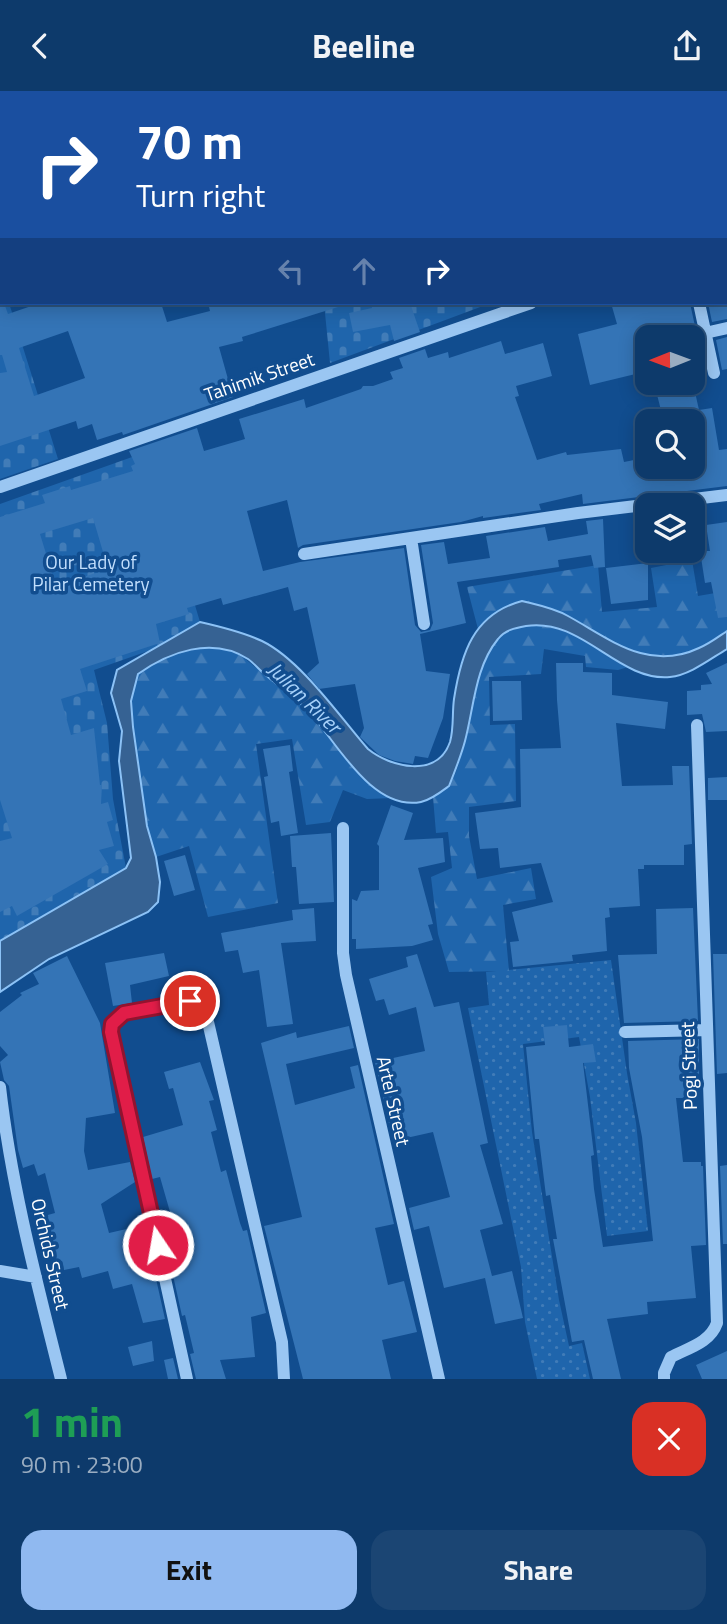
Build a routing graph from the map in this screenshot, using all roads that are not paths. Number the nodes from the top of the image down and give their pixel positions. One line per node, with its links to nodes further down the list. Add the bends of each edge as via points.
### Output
1 (525, 305): 7 (street, Tahimik Street)
2 (699, 305): 3 (street)
3 (703, 325)
4 (727, 328): 5 (street)
5 (705, 333): 6 (street)
6 (714, 373)
7 (0, 487)
8 (727, 495): 9 (street)
9 (411, 538): 10 (street); 11 (street)
10 (304, 554)
11 (424, 624)
12 (697, 725): 14 (street, Pogi Street)
13 (343, 828): 23 (street, Artel Street, via 346,975)
14 (706, 1030): 15 (street); 24 (street, Pogi Street, via 717,1323 707,1339 671,1357)
15 (625, 1032)
16 (0, 1087): 17 (street, Orchids Street)
17 (3, 1137): 19 (street, Orchids Street)
18 (0, 1271): 19 (street)
19 (36, 1277): 20 (street, Orchids Street)
20 (61, 1379)
21 (187, 1379): 22 (street, via 111,1032 112,1024 124,1013 190,1001 205,1009 282,1342)
22 (284, 1379)
23 (439, 1379)
24 (664, 1379)

